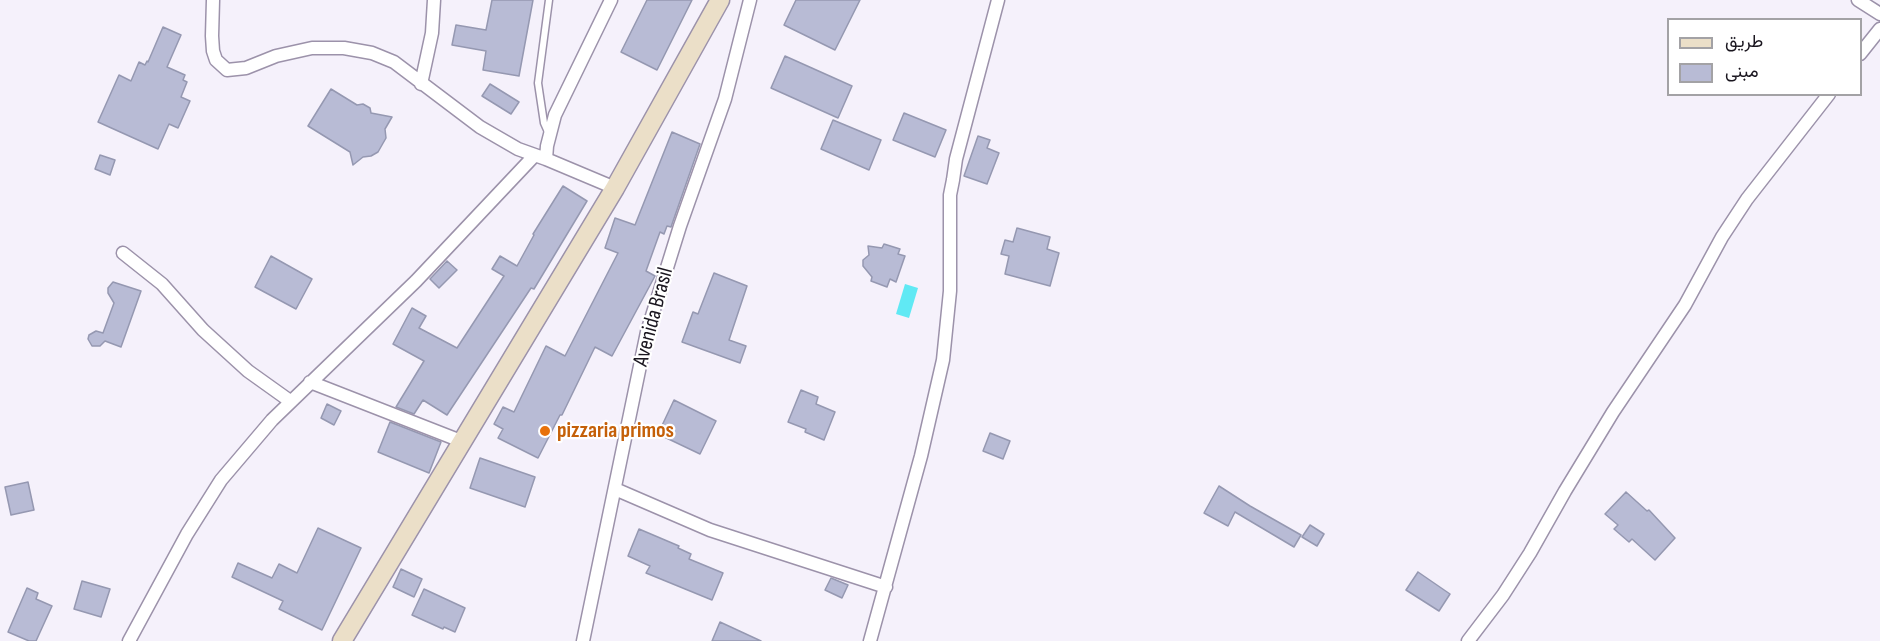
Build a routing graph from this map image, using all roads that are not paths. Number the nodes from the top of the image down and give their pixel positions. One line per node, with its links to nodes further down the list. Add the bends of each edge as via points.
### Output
1 (213, 0): 12 (street, via 213,51 227,70 246,68 298,50 344,48 384,57)
2 (434, 0): 12 (street, via 432,33)
3 (549, 0): 14 (lane, via 538,83)
4 (611, 0): 14 (street)
5 (720, 0): 16 (main road)
6 (750, 0): 21 (street, Avenida Brasil, via 725,99 647,333)
7 (998, 0): 22 (street, via 950,195 950,291 943,360)
8 (1858, 0): 9 (street)
9 (1880, 14)
10 (1880, 29): 11 (street)
11 (1862, 52)
12 (421, 84): 15 (street, via 480,127)
13 (1827, 96): 27 (street, via 1722,237 1685,305 1607,422 1530,553)
14 (549, 135): 15 (street)
15 (540, 158): 16 (street); 18 (street)
16 (615, 188): 20 (main road)
17 (123, 253): 19 (street, via 162,284 203,330 248,371)
18 (310, 382): 19 (street); 20 (street)
19 (290, 401): 23 (street, via 221,480)
20 (461, 441): 24 (main road)
21 (615, 489): 22 (street, via 710,530); 25 (street, Avenida Brasil)
22 (886, 587): 26 (street)
23 (129, 641)
24 (342, 641)
25 (583, 641)
26 (870, 641)
27 (1468, 641)

